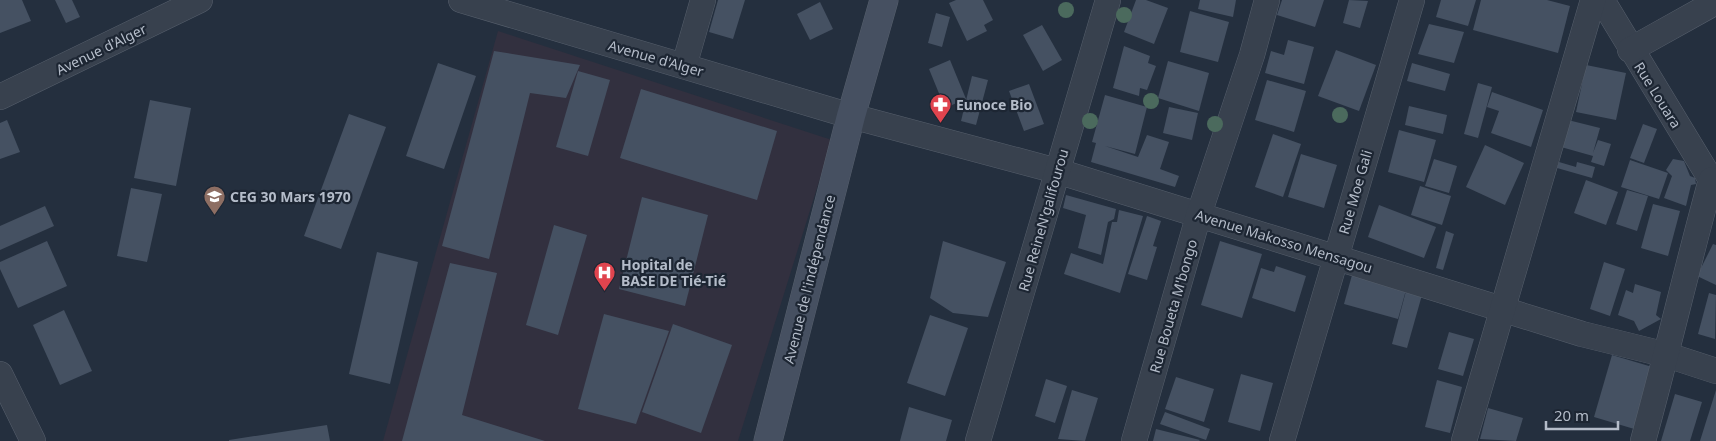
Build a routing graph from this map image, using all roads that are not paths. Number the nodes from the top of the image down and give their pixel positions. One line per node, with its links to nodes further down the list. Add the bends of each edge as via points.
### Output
1 (200, 0): 14 (street, Avenue d'Alger)
2 (461, 0): 11 (street, Avenue d'Alger)
3 (703, 0): 13 (street)
4 (884, 0): 15 (street)
5 (1108, 0): 16 (street, Rue ReineN'galifourou)
6 (1267, 0): 18 (street, Rue Boueta M'bongo)
7 (1412, 0): 19 (street, Rue Moe Gali)
8 (1593, 0): 20 (street)
9 (1602, 0): 12 (street, Rue Louara)
10 (1716, 2): 12 (street)
11 (531, 9): 13 (street, Avenue d'Alger)
12 (1630, 50): 17 (street, Rue Louara)
13 (684, 66): 15 (street, Avenue d'Alger)
14 (0, 97)
15 (851, 116): 16 (street, Avenue Makosso Mensagou); 25 (street, Avenue de l'indépendance)
16 (1057, 171): 18 (street, Avenue Makosso Mensagou); 26 (street, Rue ReineN'galifourou)
17 (1713, 184): 21 (street, via 1691,252)
18 (1199, 214): 19 (street, Avenue Makosso Mensagou); 27 (street, Rue Boueta M'bongo)
19 (1336, 256): 20 (street, Avenue Makosso Mensagou); 28 (street, Rue Moe Gali)
20 (1502, 308): 21 (street, Avenue Makosso Mensagou, via 1582,334); 29 (street)
21 (1667, 355): 22 (street, Avenue Makosso Mensagou); 30 (street)
22 (1716, 371)
23 (0, 374): 24 (street)
24 (33, 441)
25 (768, 441)
26 (978, 441)
27 (1134, 441)
28 (1282, 441)
29 (1464, 441)
30 (1643, 441)

